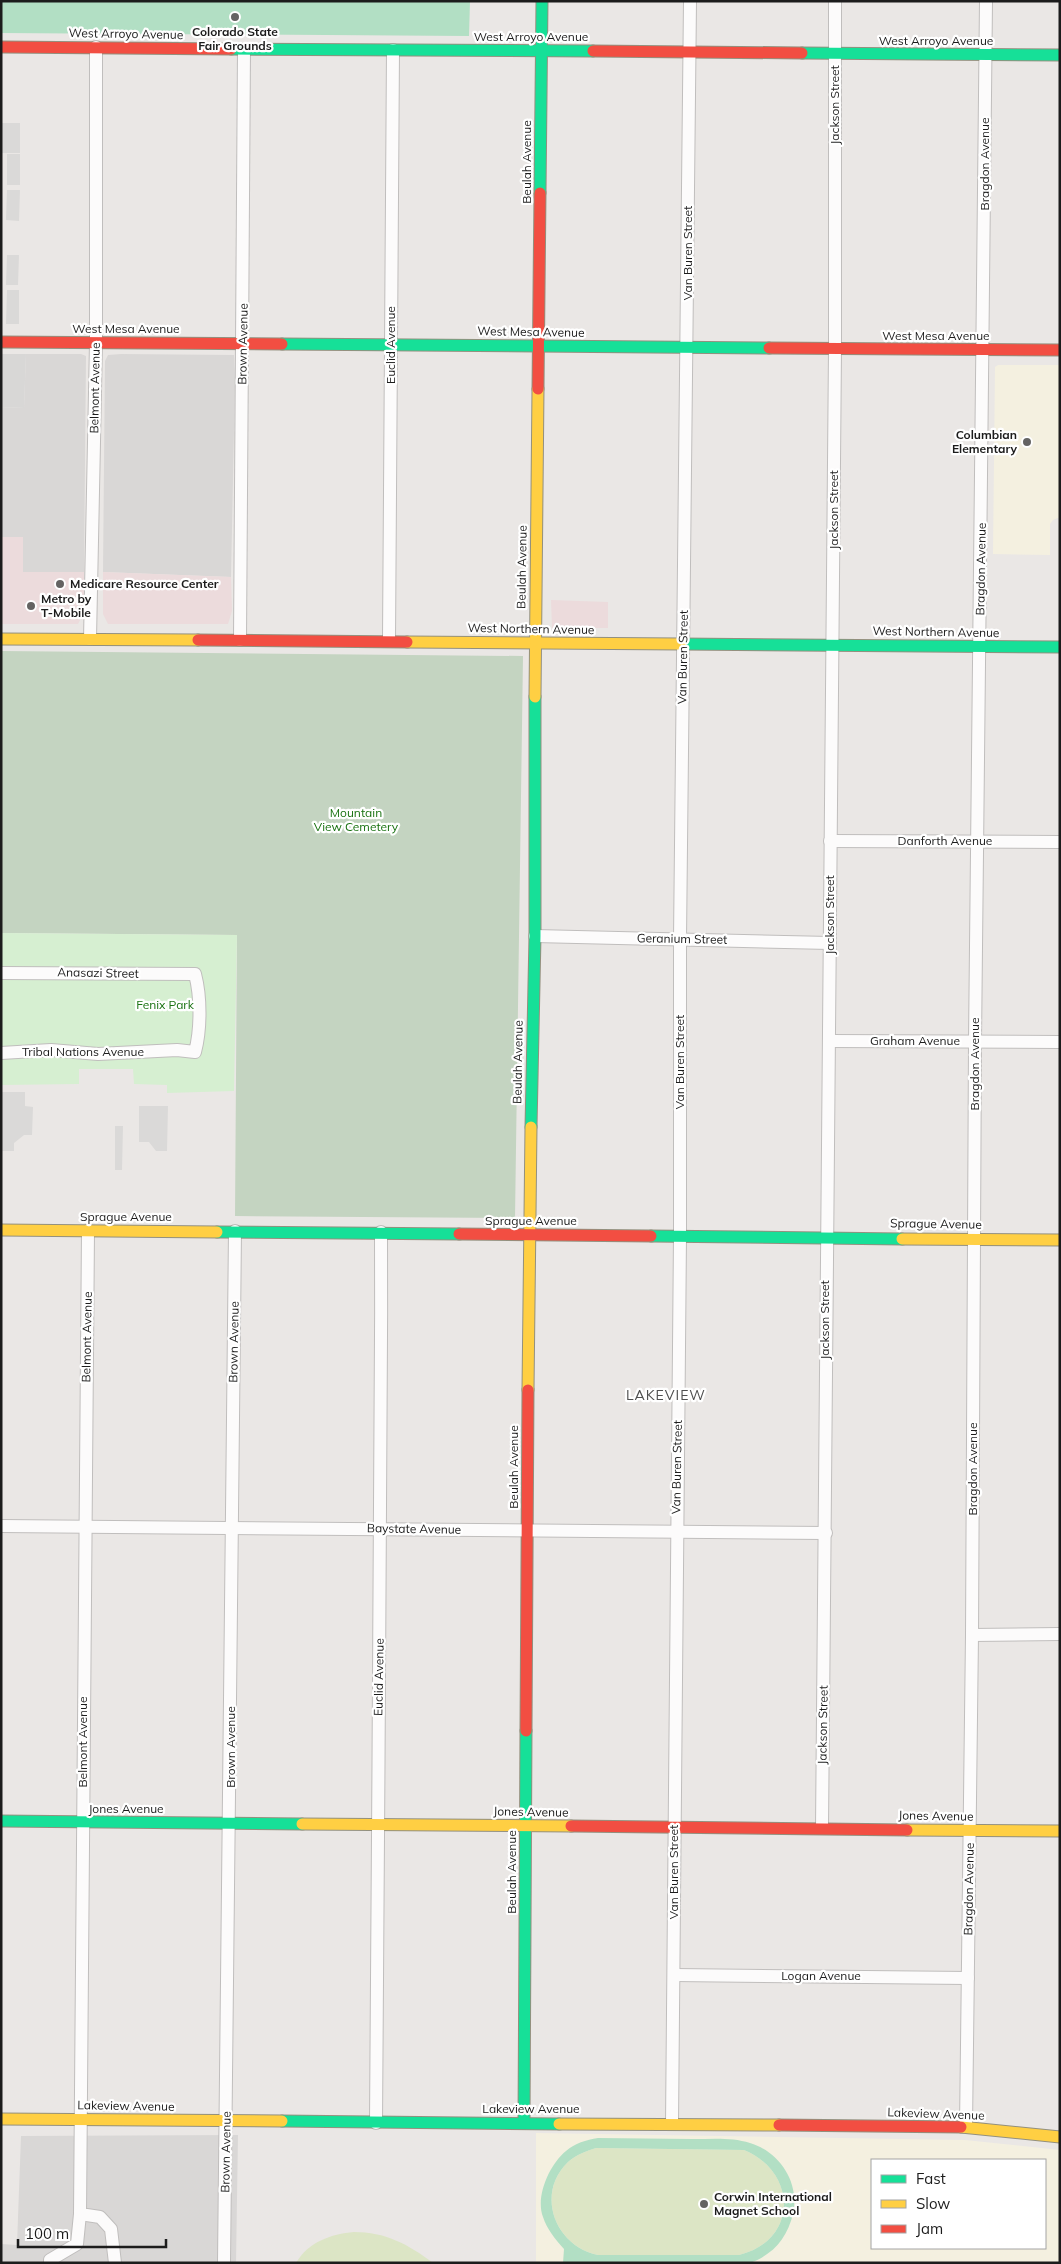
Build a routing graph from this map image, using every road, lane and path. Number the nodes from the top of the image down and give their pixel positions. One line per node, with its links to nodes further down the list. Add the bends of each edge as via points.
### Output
1 (542, 1): 9 (street, Beulah Avenue)
2 (690, 1): 10 (street, Van Buren Street)
3 (835, 1): 11 (street, Jackson Street)
4 (986, 1): 12 (street, Bragdon Avenue)
5 (1, 47): 6 (street, West Arroyo Avenue)
6 (96, 48): 7 (street, West Arroyo Avenue); 15 (street, Belmont Avenue)
7 (244, 49): 8 (street, West Arroyo Avenue); 16 (street, Brown Avenue)
8 (393, 50): 9 (street, West Arroyo Avenue); 17 (street, Euclid Avenue)
9 (542, 51): 10 (street, West Arroyo Avenue); 18 (street, Beulah Avenue)
10 (690, 52): 11 (street, West Arroyo Avenue); 19 (street, Van Buren Street)
11 (834, 54): 12 (street, West Arroyo Avenue); 20 (street, Jackson Street)
12 (986, 55): 13 (street, West Arroyo Avenue); 21 (street, Bragdon Avenue)
13 (1060, 55)
14 (1, 342): 15 (street, West Mesa Avenue)
15 (96, 343): 16 (street, West Mesa Avenue); 24 (street, Belmont Avenue)
16 (243, 344): 17 (street, West Mesa Avenue); 25 (street, Brown Avenue)
17 (391, 344): 18 (street, West Mesa Avenue); 26 (street, Euclid Avenue)
18 (539, 346): 19 (street, West Mesa Avenue); 27 (street, Beulah Avenue)
19 (687, 347): 20 (street, West Mesa Avenue); 28 (street, Van Buren Street)
20 (835, 349): 21 (street, West Mesa Avenue); 29 (street, Jackson Street)
21 (984, 350): 22 (street, West Mesa Avenue); 30 (street, Bragdon Avenue)
22 (1060, 350)
23 (1, 639): 24 (street, West Northern Avenue)
24 (90, 639): 25 (street, West Northern Avenue)
25 (240, 640): 26 (street, West Northern Avenue)
26 (389, 640): 27 (street, West Northern Avenue)
27 (535, 643): 28 (street, West Northern Avenue); 35 (street, Beulah Avenue)
28 (683, 643): 29 (street, West Northern Avenue); 36 (street, Van Buren Street)
29 (833, 644): 30 (street, West Northern Avenue); 32 (street, Jackson Street)
30 (981, 647): 31 (street, West Northern Avenue); 33 (street, Bragdon Avenue)
31 (1060, 647)
32 (830, 841): 33 (street, Danforth Avenue); 37 (street, Jackson Street)
33 (978, 841): 34 (street, Danforth Avenue); 40 (street, Bragdon Avenue)
34 (1060, 842)
35 (535, 936): 36 (street, Geranium Street); 48 (street, Beulah Avenue)
36 (680, 938): 37 (street, Geranium Street); 49 (street, Van Buren Street)
37 (830, 943): 39 (street, Jackson Street)
38 (1, 973): 42 (street, Anasazi Street, via 195,974 199,1039)
39 (830, 1041): 40 (street, Graham Avenue); 50 (street, Jackson Street)
40 (975, 1042): 41 (street, Graham Avenue); 51 (street, Bragdon Avenue)
41 (1060, 1042)
42 (196, 1052): 43 (street, Tribal Nations Avenue, via 98,1054 51,1050)
43 (1, 1053)
44 (1, 1230): 45 (street, Sprague Avenue)
45 (88, 1231): 46 (street, Sprague Avenue); 54 (street, Belmont Avenue)
46 (235, 1231): 47 (street, Sprague Avenue); 55 (street, Brown Avenue)
47 (381, 1232): 48 (street, Sprague Avenue); 56 (street, Euclid Avenue)
48 (528, 1234): 49 (street, Sprague Avenue); 57 (street, Beulah Avenue)
49 (680, 1236): 50 (street, Sprague Avenue); 58 (street, Van Buren Street)
50 (825, 1237): 51 (street, Sprague Avenue); 59 (street, Jackson Street)
51 (974, 1238): 52 (street, Sprague Avenue); 61 (street, Bragdon Avenue)
52 (1060, 1240)
53 (1, 1526): 54 (street, Baystate Avenue)
54 (84, 1527): 55 (street, Baystate Avenue); 63 (street, Belmont Avenue)
55 (232, 1528): 56 (street, Baystate Avenue); 64 (street, Brown Avenue)
56 (382, 1528): 57 (street, Baystate Avenue); 65 (street, Euclid Avenue)
57 (527, 1531): 58 (street, Baystate Avenue); 66 (street, Beulah Avenue)
58 (676, 1531): 59 (street, Baystate Avenue); 67 (street, Van Buren Street)
59 (826, 1533): 68 (street, Jackson Street)
60 (1060, 1634): 61 (street)
61 (972, 1635): 69 (street, Bragdon Avenue)
62 (1, 1821): 63 (street, Jones Avenue)
63 (82, 1823): 64 (street, Jones Avenue); 74 (street, Belmont Avenue)
64 (230, 1823): 65 (street, Jones Avenue); 75 (street, Brown Avenue)
65 (377, 1824): 66 (street, Jones Avenue); 76 (street, Euclid Avenue)
66 (526, 1826): 67 (street, Jones Avenue); 77 (street, Beulah Avenue)
67 (674, 1826): 68 (street, Jones Avenue); 71 (street, Van Buren Street)
68 (822, 1828): 69 (street, Jones Avenue)
69 (969, 1831): 70 (street, Jones Avenue); 72 (street, Bragdon Avenue)
70 (1060, 1832)
71 (674, 1975): 72 (street, Logan Avenue); 78 (street, Van Buren Street)
72 (968, 1978): 79 (street, Bragdon Avenue)
73 (1, 2119): 74 (street, Lakeview Avenue)
74 (80, 2119): 75 (street, Lakeview Avenue); 81 (street, Belmont Avenue)
75 (227, 2120): 76 (street, Lakeview Avenue); 84 (street, Brown Avenue)
76 (376, 2123): 77 (street, Lakeview Avenue)
77 (524, 2123): 78 (street, Lakeview Avenue)
78 (672, 2124): 79 (street, Lakeview Avenue)
79 (966, 2127): 80 (street, Lakeview Avenue)
80 (1060, 2137)
81 (80, 2214): 82 (street, Belmont Avenue, via 77,2244); 83 (street, via 100,2217 111,2229)
82 (50, 2263)
83 (115, 2263)
84 (224, 2263)

